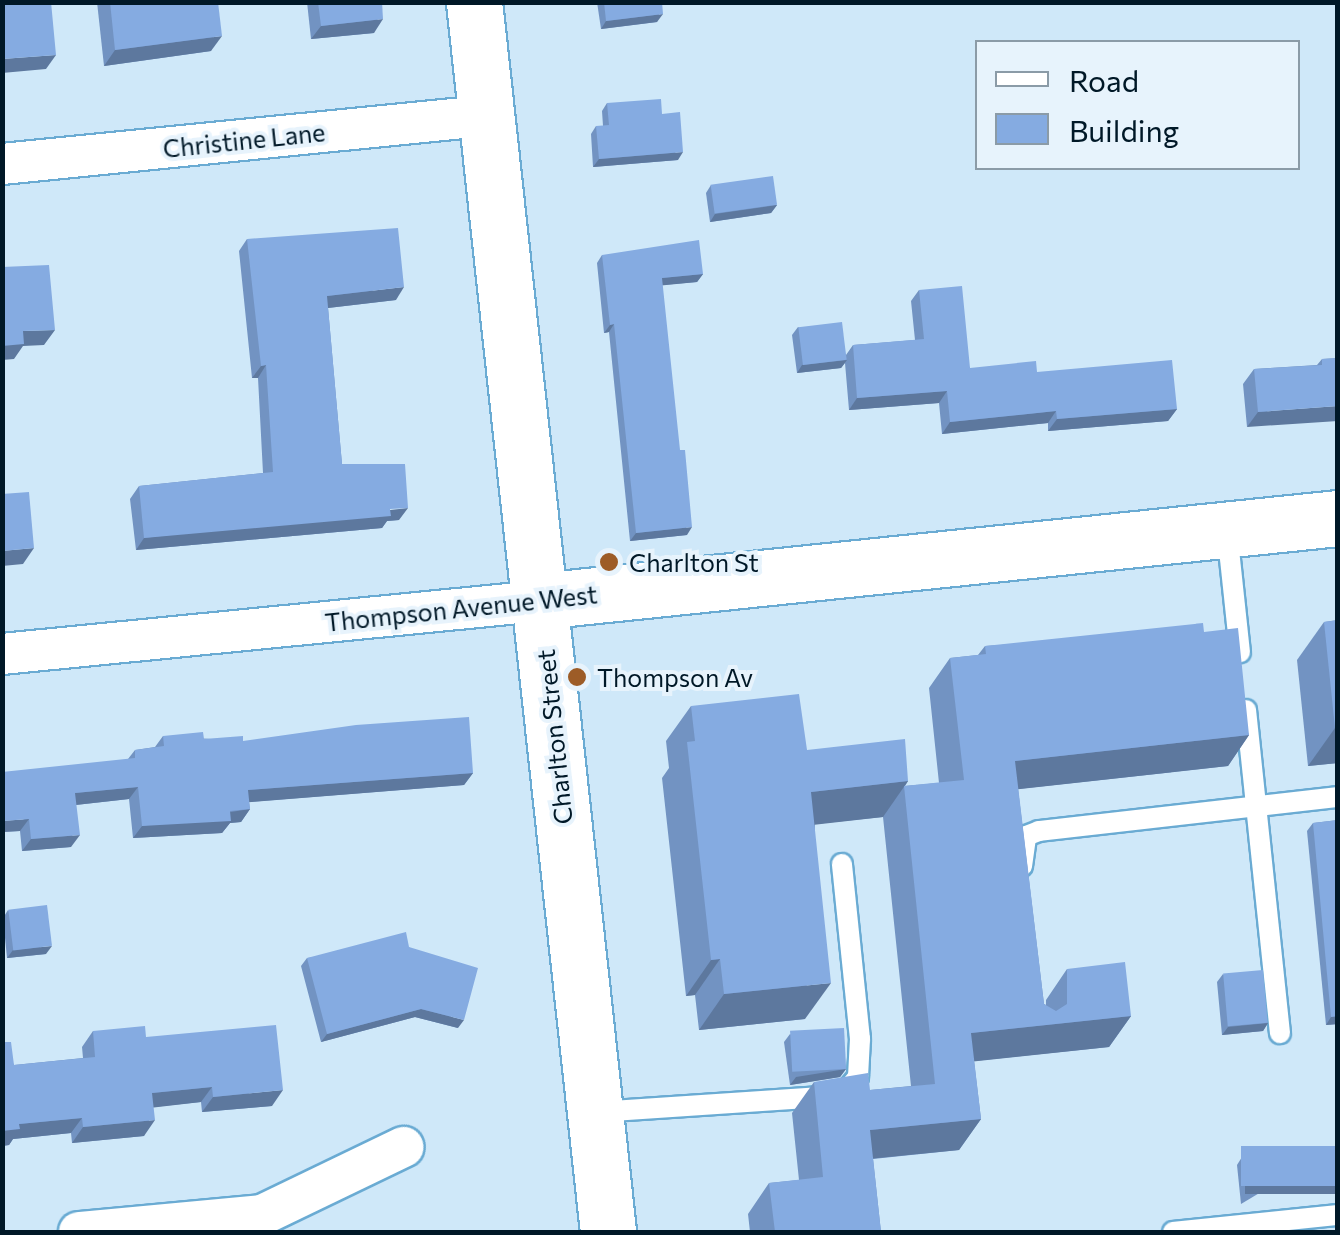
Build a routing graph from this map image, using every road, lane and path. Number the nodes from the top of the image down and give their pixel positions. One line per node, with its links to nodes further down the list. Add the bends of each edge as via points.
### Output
1 (474, 2): 2 (street, Charlton Street)
2 (486, 116): 3 (street, Christine Lane); 6 (street, Charlton Street)
3 (2, 164)
4 (1338, 518): 5 (street, Thompson Avenue West)
5 (1226, 530): 6 (street, Thompson Avenue West); 9 (lane)
6 (540, 601): 7 (street, Thompson Avenue West); 13 (street, Charlton Street)
7 (2, 654)
8 (1338, 797): 9 (lane)
9 (1256, 808): 11 (lane, via 1039,831 1026,836); 12 (lane)
10 (842, 864): 13 (lane, via 860,1040 858,1077 848,1089 822,1097)
11 (1024, 893)
12 (1280, 1033)
13 (594, 1113): 17 (street, Charlton Street)
14 (403, 1146): 16 (street, via 262,1214)
15 (1338, 1215): 18 (lane)
16 (79, 1232)
17 (608, 1232)
18 (1173, 1232)

